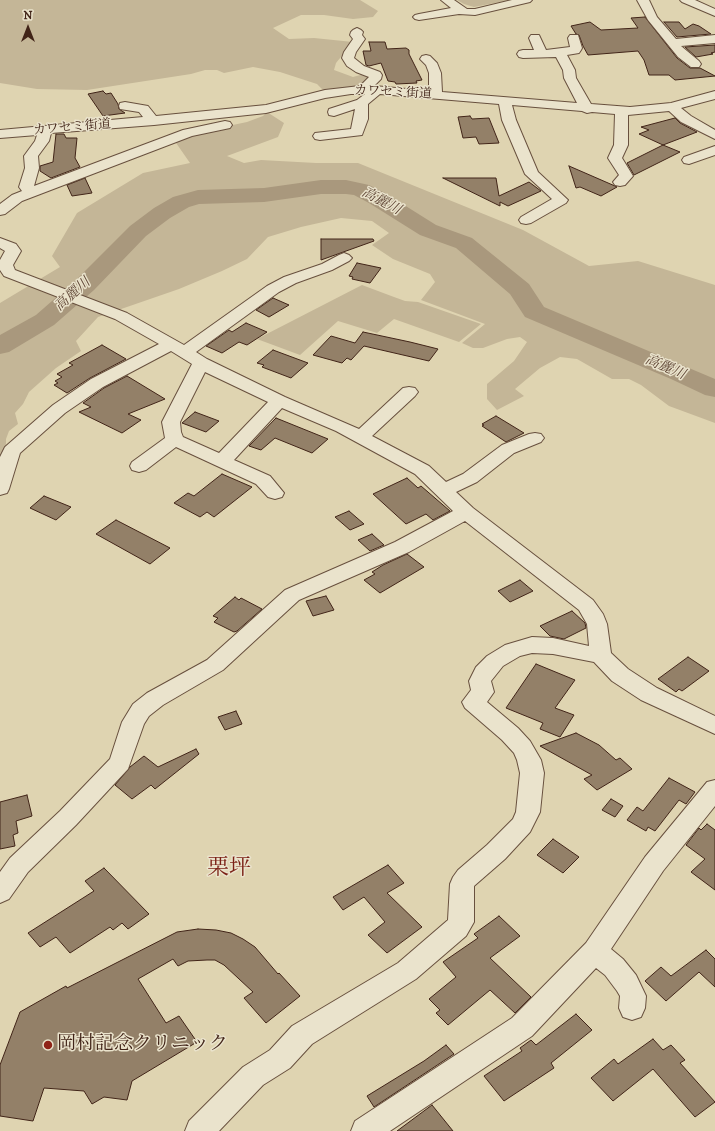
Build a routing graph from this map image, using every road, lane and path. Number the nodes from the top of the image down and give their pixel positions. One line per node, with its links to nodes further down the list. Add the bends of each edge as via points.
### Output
1 (447, 0): 5 (street)
2 (526, 0): 5 (street, via 475,12)
3 (643, 0): 12 (street, via 652,18)
4 (686, 0): 6 (street)
5 (461, 10): 7 (street)
6 (715, 13)
7 (419, 17)
8 (357, 32): 18 (street, via 359,39 348,58 351,63 376,75 375,80)
9 (534, 38): 14 (street)
10 (574, 38): 15 (street, via 575,50)
11 (715, 39): 12 (street)
12 (674, 43): 17 (street, via 682,54)
13 (523, 54): 14 (street)
14 (543, 54): 15 (street)
15 (560, 54): 28 (street)
16 (426, 59): 21 (street, via 431,63 435,73)
17 (695, 64)
18 (363, 90): 19 (street, カワセミ街道); 27 (street, カワセミ街道, via 338,92)
19 (377, 90): 21 (street, カワセミ街道); 23 (street)
20 (715, 95): 26 (street, カワセミ街道)
21 (436, 96): 22 (street, カワセミ街道)
22 (505, 102): 25 (street, カワセミ街道); 42 (street, via 509,120 532,174 561,200)
23 (362, 104): 30 (street); 36 (street, via 357,132)
24 (125, 106): 32 (street, via 143,109)
25 (560, 106): 28 (street, カワセミ街道); 31 (street)
26 (672, 107): 29 (street, カワセミ街道); 35 (street)
27 (266, 108): 32 (street, カワセミ街道); 40 (street, via 265,112 252,118 188,133)
28 (587, 109): 29 (street, カワセミ街道)
29 (621, 111): 39 (street, via 621,145 615,158 626,176)
30 (334, 112)
31 (559, 120)
32 (154, 121): 33 (street, カワセミ街道)
33 (45, 130): 34 (street, カワセミ街道); 40 (street, via 42,141 31,156 32,168 26,187)
34 (0, 134)
35 (715, 135)
36 (320, 136)
37 (715, 150): 38 (street)
38 (689, 160)
39 (620, 182)
40 (33, 192): 41 (street, via 17,198)
41 (0, 211)
42 (526, 220)
43 (0, 242): 45 (street, via 11,247 13,251 5,265 9,273 122,316)
44 (344, 258): 45 (street, via 290,280)
45 (178, 348): 46 (street); 54 (street, via 97,383 59,409 11,450)
46 (201, 363): 48 (street); 51 (street, via 171,422)
47 (409, 392): 49 (street)
48 (279, 401): 49 (street); 52 (street)
49 (361, 436): 55 (street, via 422,470)
50 (535, 438): 55 (street, via 508,449 470,478)
51 (175, 440): 52 (street); 53 (street)
52 (223, 460): 56 (street, via 263,480)
53 (139, 466)
54 (0, 490)
55 (444, 491): 57 (street)
56 (276, 493)
57 (466, 512): 58 (street, via 586,605 597,624); 61 (street, via 402,547 292,595 215,665 155,699 141,710 133,722 120,763 19,865)
58 (601, 656): 59 (street, via 620,675 649,694); 64 (street, via 553,646 532,646 513,650 495,661 484,673 480,681 484,692 473,702 522,747 532,773 528,812 522,825 462,884 461,922 457,928 407,971 302,1034 280,1060 253,1076)
59 (715, 726)
60 (715, 789): 62 (street, via 654,864)
61 (0, 892)
62 (595, 951): 63 (street, via 614,967 627,984 632,996); 65 (street, via 522,1027)
63 (632, 1008)
64 (210, 1128)
65 (365, 1131)

